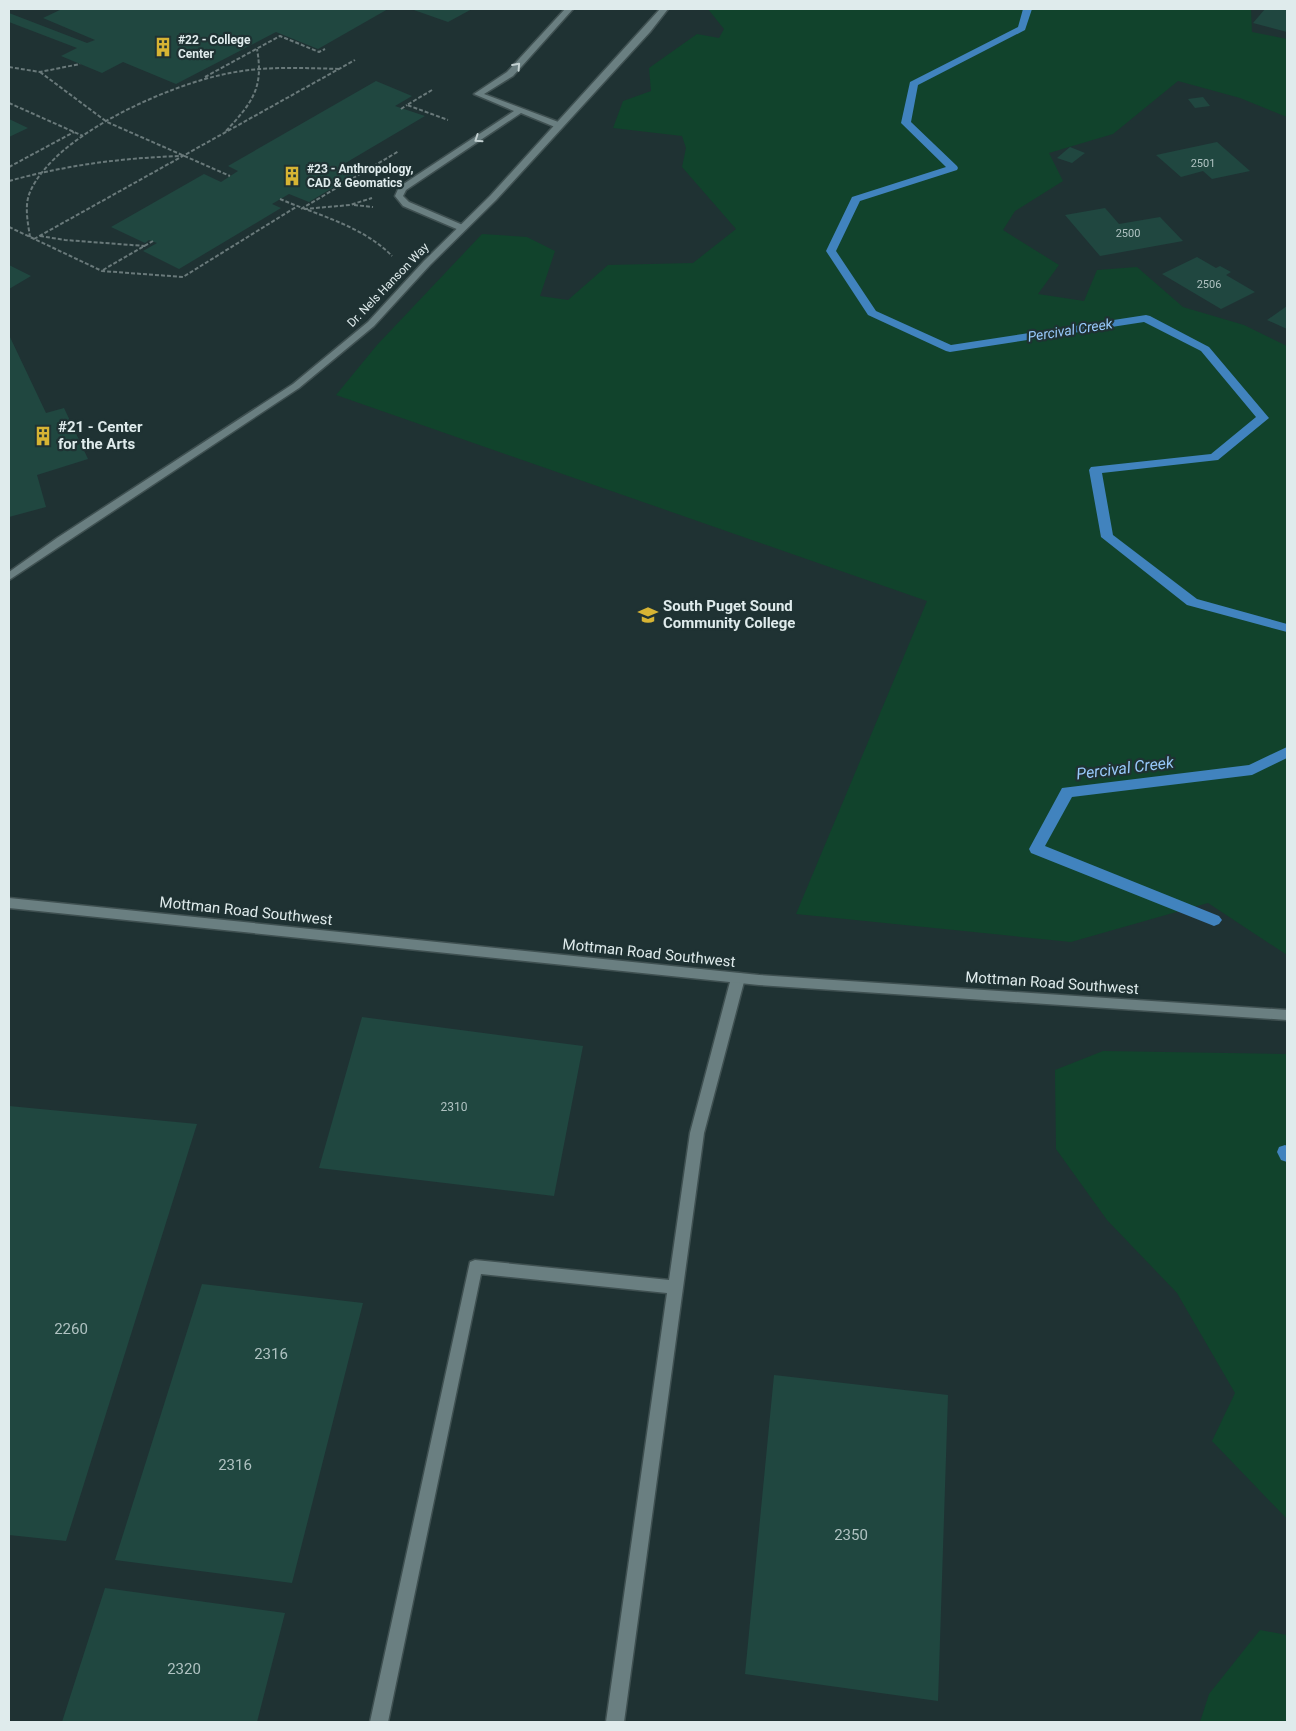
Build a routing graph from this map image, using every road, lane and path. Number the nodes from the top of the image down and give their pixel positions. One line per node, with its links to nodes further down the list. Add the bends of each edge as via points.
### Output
1 (569, 9): 16 (street, one-way to 1, via 478,94 510,74)
2 (664, 9): 18 (street, Dr. Nels Hanson Way)
3 (257, 49): 4 (path, via 280,36 319,52); 9 (path); 11 (path)
4 (325, 49)
5 (355, 60): 8 (path)
6 (80, 64): 10 (path)
7 (9, 67): 10 (path)
8 (340, 69): 9 (path); 21 (path)
9 (261, 70): 11 (path, via 229,73); 21 (path, via 255,96)
10 (40, 72): 17 (path)
11 (198, 81): 17 (path, via 156,97)
12 (432, 90): 14 (path)
13 (9, 103): 20 (path)
14 (408, 105): 15 (path); 19 (path, via 449,121)
15 (401, 109)
16 (519, 111): 18 (street); 36 (street, one-way to 36, via 402,189 399,196 406,204)
17 (107, 122): 22 (path); 24 (path)
18 (558, 125): 36 (street, Dr. Nels Hanson Way)
19 (441, 126)
20 (75, 132): 22 (path); 25 (path)
21 (222, 135): 24 (path)
22 (83, 136): 26 (path)
23 (400, 150): 33 (path)
24 (184, 156): 26 (path, via 115,159); 27 (path); 37 (path)
25 (9, 167)
26 (41, 172): 28 (path); 38 (path, via 29,193 27,204)
27 (230, 176)
28 (9, 181)
29 (375, 196): 31 (path)
30 (280, 199): 32 (path)
31 (350, 205): 33 (path); 34 (path)
32 (296, 207): 33 (path); 43 (path, via 183,277)
33 (301, 209): 42 (path, via 376,242)
34 (378, 209)
35 (10, 228): 38 (path)
36 (462, 228): 44 (street, Dr. Nels Hanson Way, via 371,324 296,386)
37 (40, 236): 39 (path); 41 (path)
38 (30, 238): 39 (path)
39 (34, 239): 43 (path)
40 (153, 241): 41 (path)
41 (146, 246): 43 (path)
42 (393, 258)
43 (102, 271)
44 (9, 577)
45 (9, 903): 46 (street, Mottman Road Southwest)
46 (738, 978): 47 (street, Mottman Road Southwest); 48 (street, via 697,1133)
47 (1287, 1016)
48 (676, 1287): 49 (street, via 475,1267); 50 (street)
49 (378, 1722)
50 (615, 1722)

